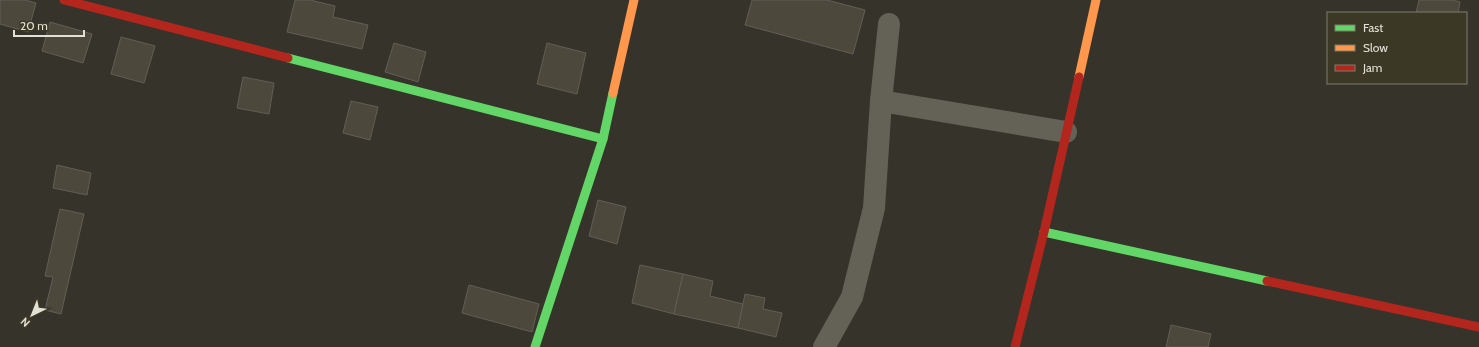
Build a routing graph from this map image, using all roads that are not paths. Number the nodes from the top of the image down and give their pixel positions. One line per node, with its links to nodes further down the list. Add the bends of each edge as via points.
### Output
1 (64, 0): 7 (street)
2 (634, 0): 7 (street)
3 (1096, 0): 6 (street)
4 (889, 24): 5 (street)
5 (881, 101): 6 (street); 11 (street, via 874,208 852,297)
6 (1066, 132): 8 (street)
7 (603, 139): 10 (street)
8 (1044, 232): 9 (street); 12 (street)
9 (1479, 327)
10 (535, 347)
11 (824, 347)
12 (1015, 347)

